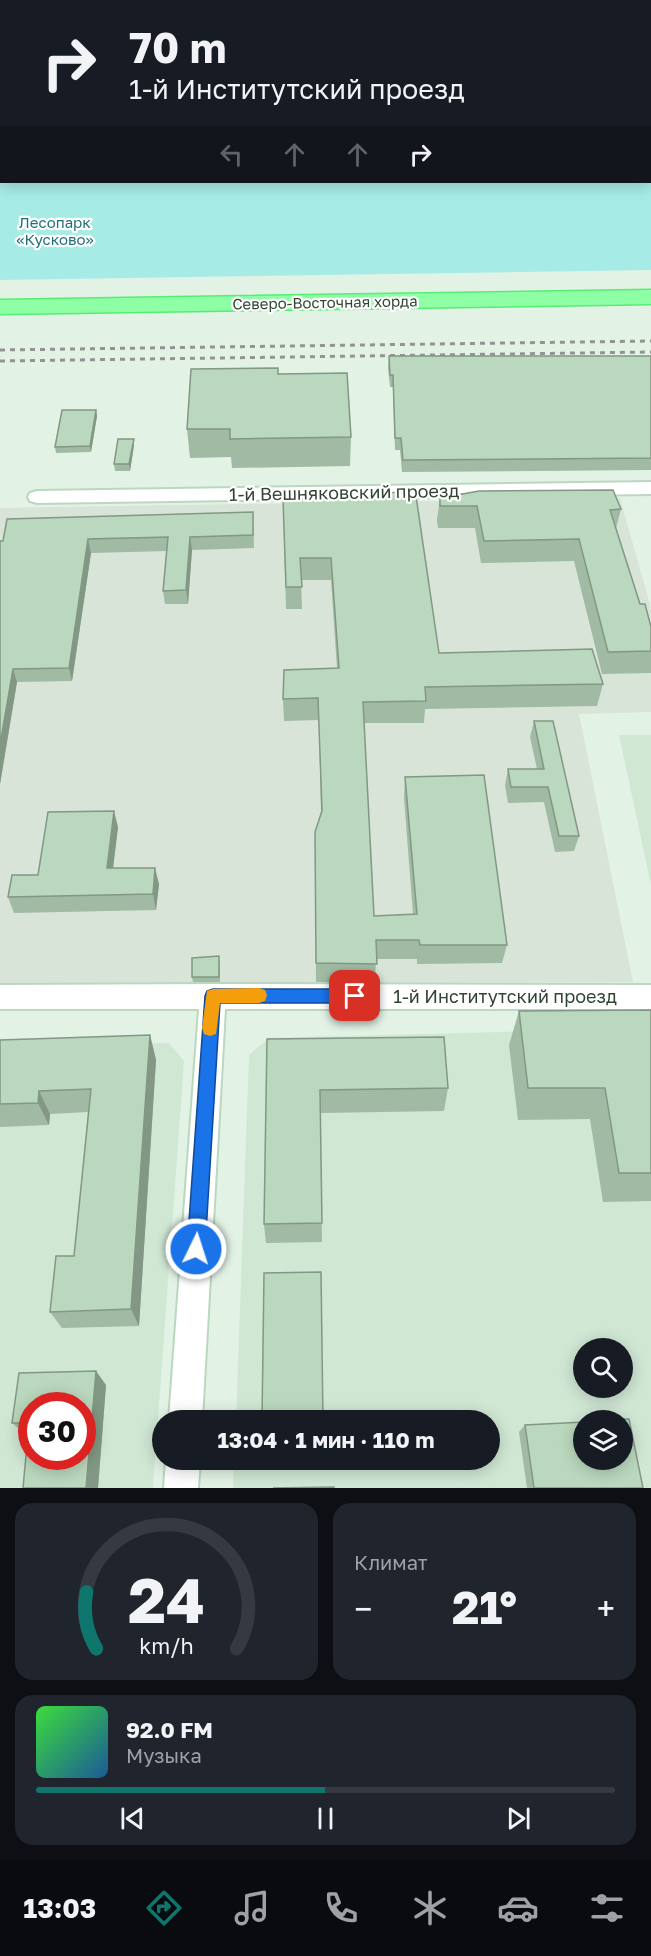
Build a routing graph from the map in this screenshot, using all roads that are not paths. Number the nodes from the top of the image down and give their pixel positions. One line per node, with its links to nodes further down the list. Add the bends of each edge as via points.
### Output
1 (651, 281): 2 (main road, Северо-Восточная хорда)
2 (0, 292)
3 (651, 297): 4 (main road, Северо-Восточная хорда)
4 (0, 307)
5 (651, 489): 6 (street, 1-й Вешняковский проезд)
6 (37, 497)
7 (213, 996): 8 (street, 1-й Институтский проезд); 9 (street, 1-й Институтский проезд); 10 (street)
8 (0, 997)
9 (651, 997)
10 (186, 1410)
11 (182, 1470): 12 (street)
12 (181, 1488)

